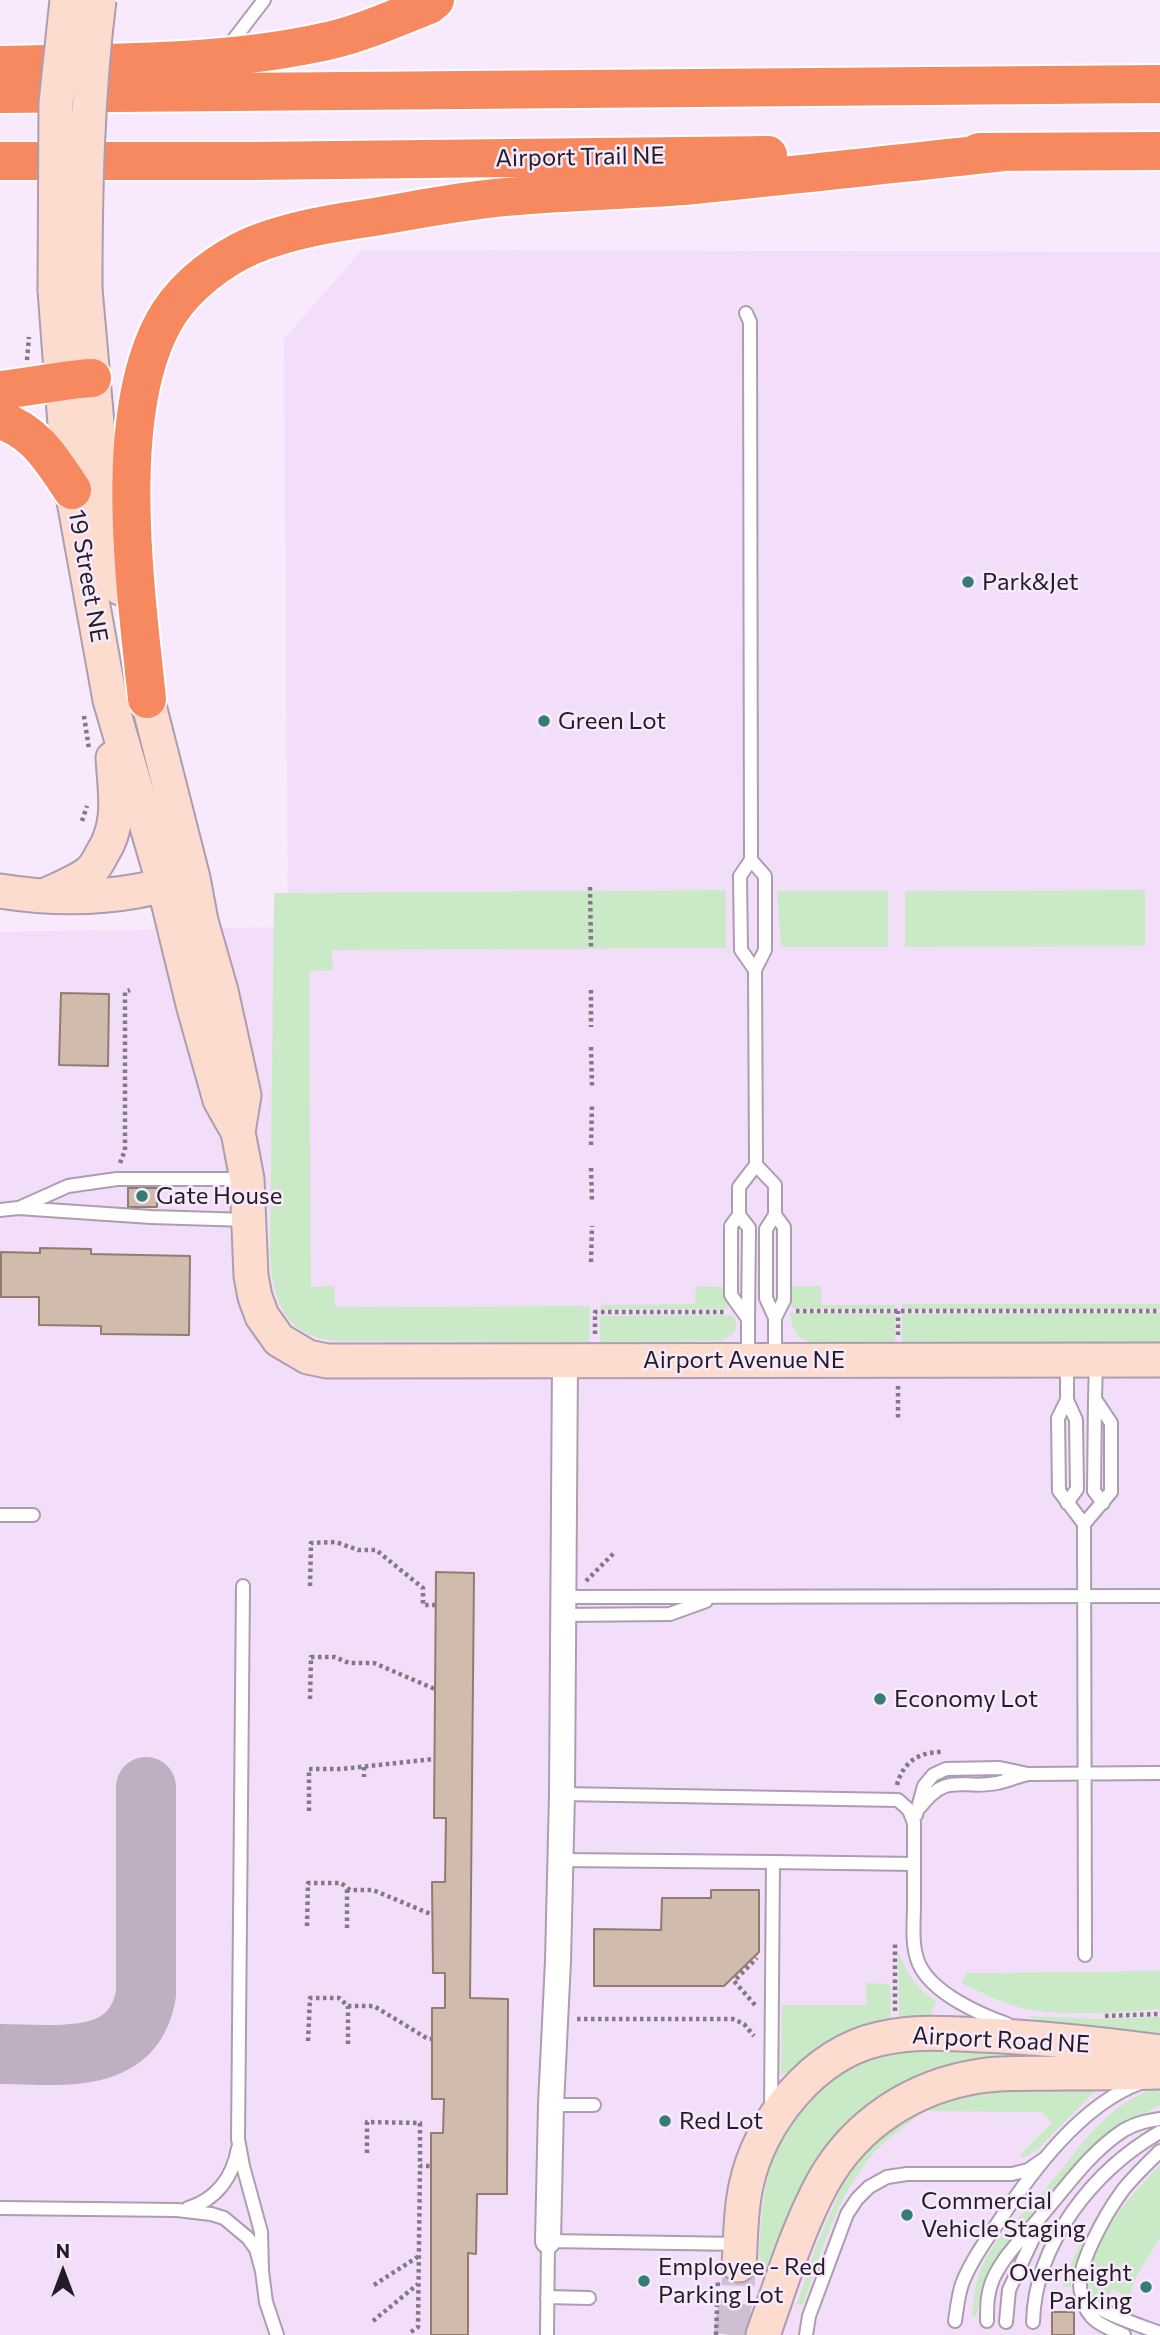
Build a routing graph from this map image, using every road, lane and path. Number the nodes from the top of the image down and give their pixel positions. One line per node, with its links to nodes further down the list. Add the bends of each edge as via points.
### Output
1 (67, 0): 14 (street, 19 Street NE, bridge, via 55,103)
2 (99, 0): 6 (street, 19 Street NE, bridge)
3 (109, 0): 6 (highway, bridge)
4 (264, 0): 7 (lane)
5 (426, 2): 7 (highway, via 377,25 320,43)
6 (93, 50): 14 (street, 19 Street NE, bridge, via 85,184)
7 (218, 58): 8 (highway)
8 (0, 65)
9 (1160, 84): 10 (highway)
10 (0, 94)
11 (1160, 151): 12 (highway, Airport Trail NE)
12 (1004, 152): 13 (highway, Airport Trail NE); 20 (highway, via 693,185 515,196 413,210 291,233 251,247 212,269 184,293 167,316 146,364 136,406 135,578)
13 (0, 161)
14 (70, 289): 16 (street, 19 Street NE)
15 (746, 313): 24 (lane, via 750,321)
16 (76, 379): 17 (highway); 19 (street, 19 Street NE); 20 (street, 19 Street NE, via 100,457 120,586)
17 (0, 390)
18 (0, 420): 19 (highway, via 36,440)
19 (72, 490): 20 (street, 19 Street NE)
20 (113, 702): 21 (path); 25 (street, 19 Street NE); 28 (street, via 117,818 113,834 93,869)
21 (90, 758)
22 (89, 796): 23 (path)
23 (82, 821)
24 (751, 860): 30 (lane, via 765,876 765,950); 30 (lane, via 740,876 741,950)
25 (178, 881): 28 (street, via 111,894); 41 (street, 19 Street NE, via 194,1008 220,1100 239,1132)
26 (590, 887): 29 (path)
27 (0, 891): 28 (street)
28 (46, 895)
29 (591, 948)
30 (755, 970): 38 (lane)
31 (130, 990): 40 (path, via 125,992 125,1150)
32 (591, 990): 33 (path)
33 (591, 1027)
34 (591, 1047): 35 (path)
35 (592, 1086)
36 (592, 1105): 37 (path)
37 (591, 1145)
38 (756, 1165): 54 (lane, via 775,1185 775,1215 784,1227 784,1300); 54 (lane, via 739,1187 739,1215 731,1226 731,1295 748,1319)
39 (592, 1168): 42 (path)
40 (117, 1179): 41 (lane); 43 (lane, via 68,1186)
41 (247, 1179): 45 (street, 19 Street NE)
42 (592, 1201)
43 (18, 1208): 44 (lane); 45 (lane)
44 (0, 1210)
45 (249, 1220): 57 (street, 19 Street NE, via 251,1276 262,1316 279,1340 308,1357)
46 (592, 1226): 47 (path)
47 (591, 1262)
48 (792, 1311): 49 (path)
49 (898, 1311): 50 (path); 53 (path)
50 (1160, 1311)
51 (729, 1312): 52 (path, via 595,1312)
52 (595, 1335)
53 (898, 1343)
54 (762, 1360): 55 (street, Airport Avenue NE); 58 (street, Airport Avenue NE)
55 (1082, 1360): 56 (street, Airport Avenue NE); 63 (lane, via 1058,1418 1058,1448 1059,1491); 63 (lane, via 1095,1399 1111,1423 1111,1492)
56 (1160, 1360)
57 (327, 1361): 58 (street, Airport Avenue NE)
58 (565, 1361): 69 (street)
59 (898, 1374): 60 (path)
60 (898, 1419)
61 (0, 1515): 62 (lane)
62 (33, 1515)
63 (1084, 1524): 68 (lane)
64 (615, 1552): 69 (path)
65 (243, 1586): 109 (lane)
66 (310, 1586): 70 (path, via 311,1543 336,1542 358,1550 376,1550 423,1588 423,1605)
67 (1160, 1596): 68 (lane)
68 (1085, 1597): 69 (lane, via 719,1597 670,1614); 76 (lane)
69 (568, 1599): 78 (street)
70 (436, 1605)
71 (435, 1689): 72 (path, via 374,1663 311,1657)
72 (310, 1699)
73 (434, 1759): 74 (path)
74 (364, 1767): 77 (path); 79 (path, via 309,1769)
75 (1160, 1773): 76 (lane)
76 (1085, 1774): 80 (lane, via 1028,1774 1000,1768 939,1771 924,1786); 90 (lane)
77 (364, 1777)
78 (562, 1794): 80 (lane, via 891,1798 905,1805); 81 (street)
79 (309, 1811)
80 (915, 1819): 83 (lane)
81 (560, 1860): 82 (lane); 104 (street)
82 (773, 1863): 83 (lane); 107 (lane)
83 (914, 1864): 97 (lane, via 914,1940 927,1977 992,2018)
84 (347, 1888): 85 (path, via 373,1889); 86 (path, via 341,1883 308,1883); 87 (path)
85 (433, 1915)
86 (307, 1926)
87 (347, 1928)
88 (895, 1942): 96 (path)
89 (761, 1954): 92 (path, via 734,1981)
90 (1085, 1955)
91 (348, 2006): 98 (path, via 374,2006); 99 (path, via 339,1998 310,1998); 101 (path)
92 (760, 2010)
93 (1160, 2014): 95 (path)
94 (573, 2015): 100 (path, via 579,2020 733,2019)
95 (1100, 2016)
96 (895, 2022)
97 (1047, 2038): 102 (street, Airport Road NE); 107 (street, Airport Road NE, via 908,2033 876,2039 820,2068 799,2086)
98 (432, 2039)
99 (308, 2040)
100 (757, 2040)
101 (348, 2043)
102 (1160, 2052)
103 (1160, 2074): 112 (lane, via 1114,2095); 137 (street, Airport Road NE, via 982,2075 933,2087 880,2115 842,2153 824,2180)
104 (551, 2105): 105 (lane); 118 (street)
105 (594, 2105)
106 (1160, 2119): 117 (lane, via 1122,2132 1095,2154)
107 (771, 2123): 120 (street, Airport Road NE, via 754,2157)
108 (1160, 2132): 131 (lane, via 1105,2173 1079,2202 1051,2249 1035,2298)
109 (239, 2139): 116 (lane, via 231,2171 220,2189 202,2203); 121 (lane, via 261,2232)
110 (1160, 2151): 124 (lane, via 1123,2190 1107,2215 1080,2273)
111 (367, 2152): 113 (path, via 367,2122 420,2123)
112 (1044, 2160): 127 (lane, via 970,2267); 138 (lane, via 1012,2174 907,2174 887,2177 869,2187 847,2214)
113 (420, 2166): 114 (path); 119 (path)
114 (431, 2166)
115 (0, 2208): 116 (lane)
116 (177, 2210): 121 (lane, via 211,2214 230,2223 256,2249)
117 (1046, 2211): 129 (lane, via 995,2276 988,2293); 130 (lane, via 1009,2290)
118 (548, 2241): 120 (lane); 125 (lane)
119 (419, 2255): 122 (path); 123 (path)
120 (729, 2262): 136 (path)
121 (262, 2271): 134 (lane)
122 (419, 2283): 128 (path); 132 (path, via 418,2327)
123 (374, 2285)
124 (1080, 2290): 133 (lane, via 1093,2306); 139 (lane, via 1089,2316)
125 (547, 2297): 126 (lane); 135 (lane)
126 (589, 2298)
127 (955, 2321)
128 (373, 2322)
129 (987, 2322)
130 (1006, 2322)
131 (1033, 2322)
132 (411, 2332)
133 (1160, 2333)
134 (277, 2335)
135 (547, 2335)
136 (718, 2335)
137 (763, 2335)
138 (806, 2335)
139 (1124, 2335)

